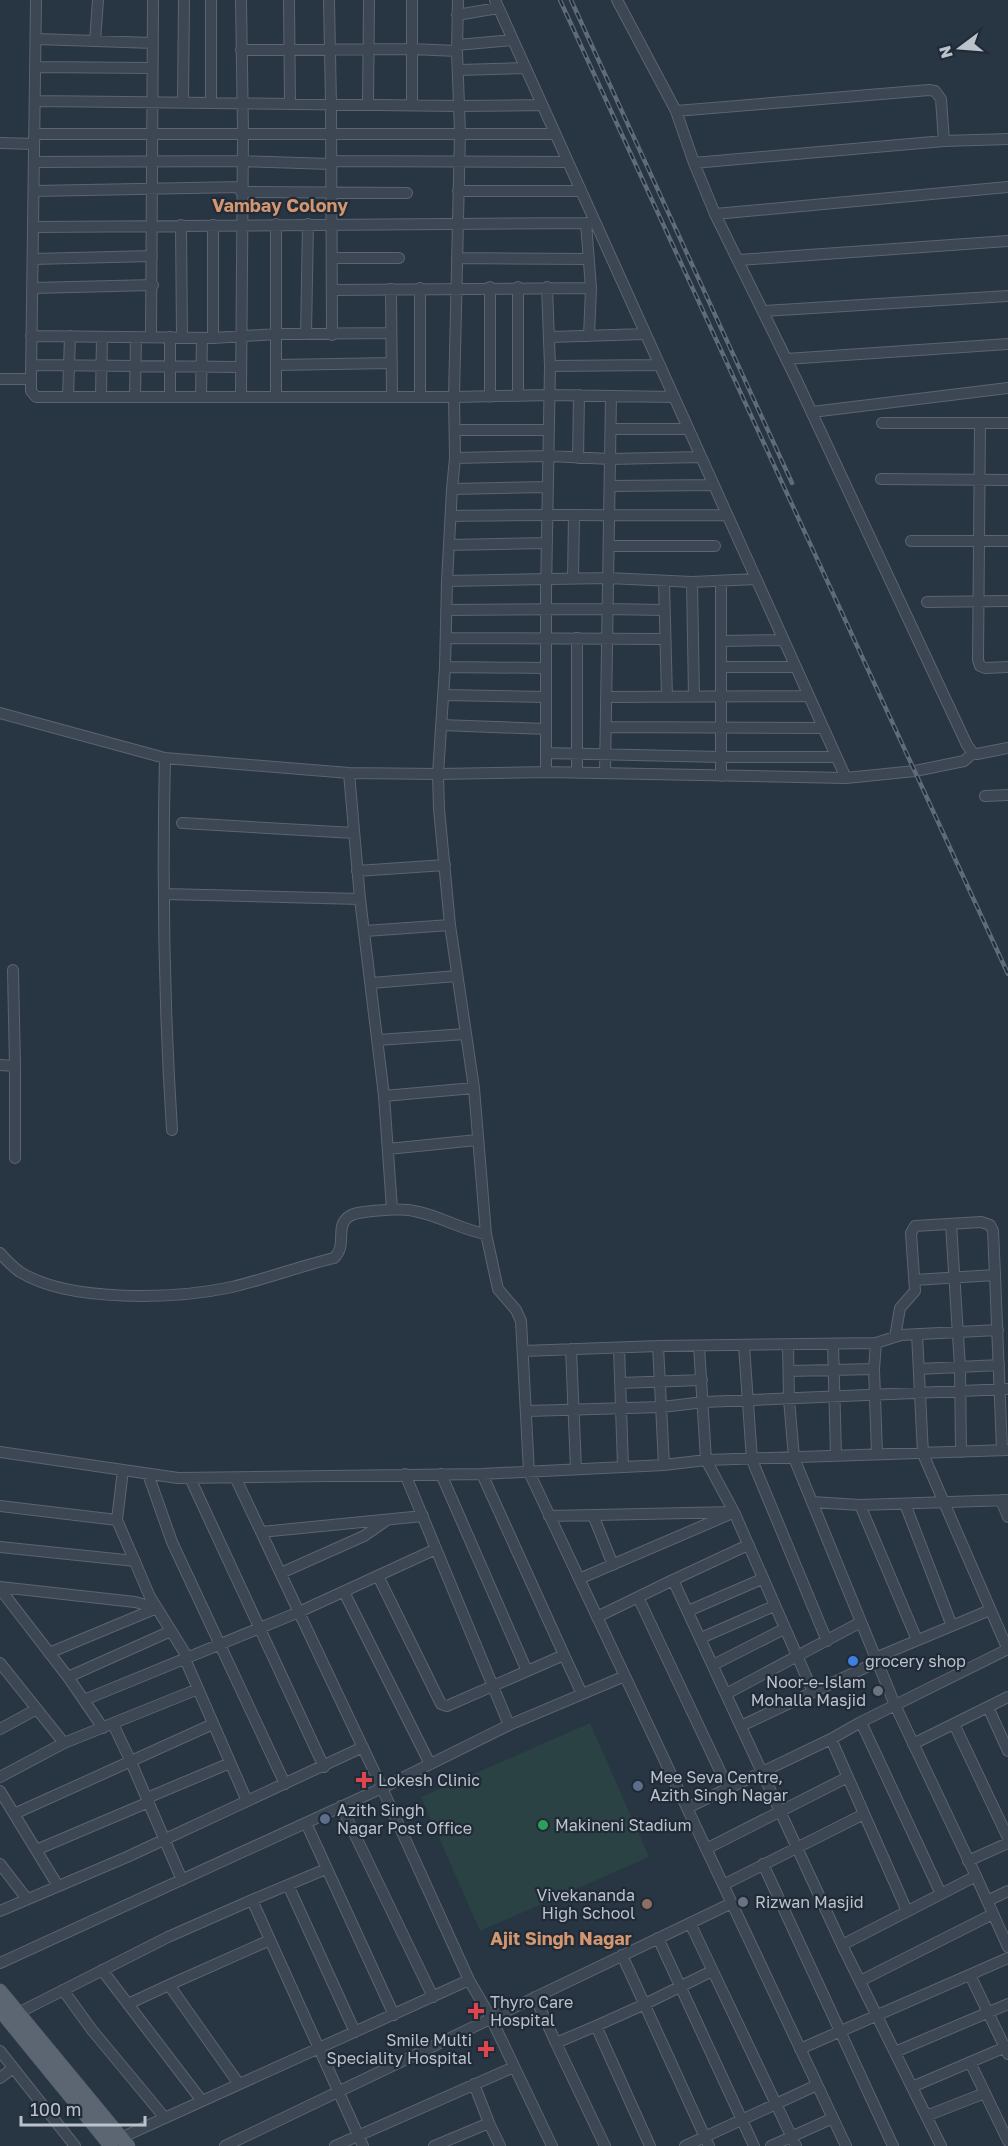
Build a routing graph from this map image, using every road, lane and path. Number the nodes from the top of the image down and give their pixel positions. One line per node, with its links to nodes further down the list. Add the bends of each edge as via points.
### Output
1 (36, 0): 15 (street)
2 (98, 0): 17 (street)
3 (153, 0): 18 (street)
4 (184, 0): 31 (street)
5 (211, 0): 32 (street)
6 (241, 0): 21 (street)
7 (289, 0): 22 (street)
8 (329, 0): 23 (street)
9 (369, 0): 24 (street)
10 (412, 0): 20 (street)
11 (458, 0): 14 (street)
12 (617, 0): 40 (street)
13 (496, 4): 14 (street); 16 (street)
14 (458, 15): 19 (street)
15 (37, 39): 17 (street); 25 (street)
16 (513, 39): 19 (street); 27 (street)
17 (95, 41): 18 (street)
18 (153, 43): 26 (street)
19 (457, 48): 20 (street); 28 (street)
20 (412, 49): 24 (street); 37 (street)
21 (241, 50): 22 (street); 33 (street)
22 (291, 50): 23 (street); 34 (street)
23 (330, 50): 24 (street); 35 (street)
24 (369, 50): 36 (street)
25 (36, 67): 26 (street); 29 (street)
26 (152, 68): 30 (street)
27 (525, 68): 28 (street); 38 (street)
28 (459, 70): 39 (street)
29 (36, 101): 30 (street); 46 (street)
30 (153, 101): 31 (street); 41 (street)
31 (183, 102): 32 (street)
32 (212, 102): 33 (street)
33 (241, 103): 34 (street); 42 (street)
34 (290, 104): 35 (street)
35 (331, 104): 36 (street); 44 (street)
36 (368, 105): 37 (street)
37 (412, 105): 39 (street)
38 (542, 105): 39 (street); 45 (street)
39 (458, 106): 43 (street)
40 (676, 111): 48 (street, via 929,90 941,99); 56 (street)
41 (152, 132): 42 (street); 46 (street); 52 (street)
42 (243, 132): 44 (street); 50 (street)
43 (460, 133): 44 (street); 45 (street); 55 (street)
44 (331, 134): 54 (street)
45 (555, 134): 53 (street)
46 (34, 139): 49 (street); 51 (street)
47 (1008, 139): 48 (street)
48 (944, 141): 56 (street)
49 (0, 143)
50 (241, 161): 52 (street); 54 (street); 59 (street)
51 (34, 162): 52 (street); 60 (street)
52 (152, 162): 57 (street)
53 (568, 162): 55 (street); 62 (street)
54 (331, 163): 55 (street); 63 (street)
55 (459, 163): 61 (street)
56 (694, 163): 65 (street)
57 (152, 188): 59 (street); 60 (street); 71 (street)
58 (1008, 188): 65 (street)
59 (241, 190): 63 (street); 74 (street)
60 (34, 191): 75 (street)
61 (458, 191): 62 (street); 70 (street)
62 (581, 191): 66 (street)
63 (331, 192): 64 (street); 69 (street)
64 (407, 194)
65 (715, 214): 83 (street)
66 (590, 223): 70 (street); 82 (street); 99 (street)
67 (276, 224): 68 (street); 74 (street); 97 (street)
68 (308, 224): 69 (street); 98 (street)
69 (332, 224): 70 (street); 78 (street)
70 (458, 224): 80 (street)
71 (151, 225): 72 (street); 75 (street); 77 (street)
72 (181, 225): 73 (street); 108 (street)
73 (213, 225): 74 (street); 111 (street)
74 (241, 225): 109 (street)
75 (34, 227): 81 (street)
76 (1008, 241): 83 (street)
77 (152, 256): 81 (street); 84 (street)
78 (332, 258): 79 (street); 93 (street)
79 (399, 258)
80 (458, 258): 82 (street); 85 (street)
81 (33, 259): 89 (street)
82 (589, 259): 91 (street)
83 (739, 260): 95 (street)
84 (153, 285): 89 (street); 106 (street)
85 (458, 287): 86 (street); 90 (street); 141 (street)
86 (490, 287): 87 (street); 142 (street)
87 (518, 287): 88 (street); 136 (street)
88 (548, 287): 91 (street); 110 (street)
89 (33, 288): 101 (street)
90 (420, 288): 92 (street); 135 (street)
91 (591, 288): 103 (street)
92 (391, 289): 93 (street); 96 (street)
93 (332, 290): 100 (street)
94 (1008, 296): 95 (street)
95 (764, 311): 113 (street)
96 (391, 333): 100 (street); 114 (street)
97 (276, 334): 98 (street); 109 (street); 118 (street)
98 (306, 334): 100 (street)
99 (645, 334): 103 (street); 119 (street)
100 (332, 335)
101 (31, 336): 102 (street); 115 (street)
102 (70, 336): 104 (street); 116 (street)
103 (589, 336): 110 (street)
104 (102, 337): 105 (street); 117 (street)
105 (136, 337): 106 (street); 120 (street)
106 (151, 337): 107 (street)
107 (170, 337): 108 (street); 124 (street)
108 (182, 337): 111 (street)
109 (241, 337): 111 (street); 123 (street)
110 (550, 337): 121 (street)
111 (207, 338): 122 (street)
112 (1008, 344): 113 (street)
113 (786, 359): 144 (street)
114 (392, 363): 118 (street); 134 (street)
115 (31, 365): 116 (street); 126 (street)
116 (69, 365): 117 (street); 138 (street)
117 (102, 365): 120 (street); 128 (street)
118 (276, 365): 140 (street)
119 (659, 365): 121 (street); 143 (street)
120 (136, 366): 124 (street); 131 (street)
121 (550, 366): 129 (street)
122 (202, 367): 123 (street); 124 (street); 133 (street)
123 (240, 367): 139 (street)
124 (171, 368): 132 (street)
125 (0, 379): 126 (street)
126 (31, 379): 138 (street, via 31,391 36,397)
127 (1008, 388): 144 (street)
128 (101, 395): 131 (street); 138 (street)
129 (550, 395): 130 (street); 136 (street); 151 (street)
130 (579, 395): 137 (street); 155 (street)
131 (135, 396): 132 (street)
132 (170, 396): 133 (street)
133 (201, 396): 139 (street)
134 (392, 396): 135 (street); 140 (street)
135 (420, 396): 141 (street)
136 (518, 396): 142 (street)
137 (611, 396): 143 (street); 148 (street)
138 (68, 397)
139 (241, 397): 140 (street)
140 (276, 397)
141 (454, 397): 142 (street); 150 (street)
142 (490, 397)
143 (674, 397): 149 (street)
144 (812, 412): 218 (street, via 967,745)
145 (882, 423): 146 (street)
146 (980, 423): 147 (street); 158 (street)
147 (1008, 423)
148 (611, 429): 149 (street); 156 (street)
149 (688, 429): 153 (street)
150 (455, 430): 151 (street); 154 (street)
151 (549, 430): 152 (street)
152 (549, 456): 154 (street); 155 (street); 162 (street)
153 (701, 457): 156 (street); 160 (street)
154 (455, 458): 163 (street)
155 (578, 458): 156 (street)
156 (610, 459): 161 (street)
157 (881, 479): 158 (street)
158 (980, 480): 159 (street); 170 (street)
159 (1008, 480)
160 (714, 485): 161 (street); 166 (street)
161 (610, 486): 168 (street)
162 (548, 487): 163 (street); 164 (street)
163 (452, 489): 167 (street)
164 (548, 514): 165 (street); 167 (street); 172 (street)
165 (574, 515): 168 (street); 176 (street)
166 (727, 515): 168 (street); 179 (street)
167 (451, 516): 173 (street)
168 (609, 517): 174 (street)
169 (911, 541): 170 (street)
170 (980, 541): 171 (street); 186 (street)
171 (1008, 541)
172 (547, 543): 173 (street); 178 (street)
173 (449, 545): 180 (street)
174 (609, 546): 175 (street); 177 (street)
175 (715, 546)
176 (573, 578): 177 (street); 178 (street)
177 (608, 578): 182 (street); 188 (street)
178 (546, 579): 180 (street); 187 (street)
179 (756, 579): 181 (street); 196 (street)
180 (447, 581): 189 (street)
181 (721, 581): 183 (street); 197 (street)
182 (664, 582): 183 (street); 190 (street)
183 (692, 582): 207 (street)
184 (1008, 601): 186 (street)
185 (927, 602): 186 (street)
186 (980, 602): 201 (street, via 980,666)
187 (546, 609): 188 (street); 189 (street); 192 (street)
188 (608, 609): 190 (street); 194 (street)
189 (446, 610): 191 (street)
190 (664, 610): 195 (street)
191 (446, 638): 192 (street); 198 (street)
192 (546, 638): 193 (street); 202 (street)
193 (577, 638): 194 (street); 219 (street)
194 (608, 638): 195 (street); 205 (street)
195 (665, 639): 206 (street)
196 (783, 640): 197 (street); 200 (street)
197 (721, 641): 199 (street)
198 (445, 667): 202 (street); 203 (street)
199 (721, 667): 200 (street); 208 (street)
200 (795, 667): 204 (street)
201 (1008, 667)
202 (546, 668): 209 (street)
203 (443, 695): 209 (street); 211 (street)
204 (809, 696): 208 (street); 214 (street)
205 (606, 697): 206 (street); 212 (street)
206 (667, 697): 207 (street)
207 (694, 697): 208 (street)
208 (721, 697): 213 (street)
209 (546, 698): 215 (street)
210 (0, 713): 223 (street)
211 (441, 725): 215 (street); 228 (street)
212 (606, 727): 213 (street); 220 (street)
213 (721, 727): 214 (street); 221 (street)
214 (823, 728): 222 (street)
215 (546, 729): 217 (street)
216 (1008, 748): 218 (street)
217 (546, 753): 219 (street); 224 (street)
218 (977, 753): 230 (street, via 964,761 915,771)
219 (577, 754): 220 (street); 225 (street)
220 (606, 755): 221 (street); 227 (street)
221 (721, 757): 222 (street); 229 (street)
222 (836, 757): 230 (street)
223 (165, 758): 226 (street); 237 (street)
224 (546, 772): 225 (street); 228 (street)
225 (577, 772): 227 (street)
226 (349, 773): 228 (street); 234 (street)
227 (605, 773): 229 (street)
228 (438, 774): 235 (street)
229 (721, 776): 230 (street)
230 (846, 778)
231 (1008, 795): 232 (street)
232 (985, 796)
233 (182, 823): 234 (street)
234 (354, 833): 236 (street)
235 (445, 865): 236 (street); 239 (street)
236 (357, 871): 238 (street)
237 (165, 894): 238 (street); 250 (street, via 166,1031)
238 (360, 899): 240 (street)
239 (450, 925): 240 (street); 242 (street)
240 (364, 931): 243 (street)
241 (13, 970): 247 (street)
242 (457, 976): 243 (street); 244 (street)
243 (371, 983): 245 (street)
244 (466, 1034): 245 (street); 248 (street)
245 (377, 1040): 249 (street)
246 (0, 1065): 247 (street)
247 (15, 1066): 253 (street)
248 (474, 1088): 249 (street); 251 (street)
249 (384, 1096): 252 (street)
250 (172, 1130)
251 (477, 1140): 252 (street); 256 (street)
252 (388, 1149): 254 (street)
253 (15, 1158)
254 (392, 1209): 256 (street, via 427,1214); 257 (street, via 346,1218 341,1248 334,1258 232,1287 149,1297 95,1293 39,1281 19,1271)
255 (951, 1224): 258 (street, via 990,1225); 259 (street); 260 (street, via 913,1228)
256 (486, 1234): 273 (street, via 498,1289 521,1321)
257 (0, 1253)
258 (995, 1275): 259 (street); 261 (street)
259 (954, 1277): 260 (street); 262 (street)
260 (914, 1280): 264 (street, via 915,1291 900,1308)
261 (998, 1330): 262 (street); 274 (street)
262 (958, 1332): 263 (street); 275 (street)
263 (917, 1334): 264 (street); 277 (street)
264 (895, 1337): 265 (street)
265 (876, 1343): 266 (street); 276 (street)
266 (833, 1344): 267 (street); 279 (street)
267 (788, 1345): 270 (street); 278 (street)
268 (658, 1346): 269 (street); 271 (street); 281 (street)
269 (699, 1346): 270 (street); 280 (street)
270 (744, 1346): 289 (street)
271 (619, 1348): 272 (street); 282 (street)
272 (571, 1349): 273 (street); 293 (street)
273 (524, 1351): 294 (street)
274 (999, 1365): 275 (street); 283 (street)
275 (960, 1366): 277 (street); 284 (street)
276 (874, 1369): 279 (street); 286 (street)
277 (919, 1369): 285 (street)
278 (789, 1371): 279 (street); 288 (street)
279 (834, 1371): 287 (street)
280 (702, 1380): 281 (street); 290 (street)
281 (660, 1382): 282 (street); 291 (street)
282 (620, 1383): 292 (street)
283 (1004, 1389): 284 (street); 295 (street)
284 (960, 1392): 285 (street); 297 (street)
285 (921, 1393): 286 (street); 299 (street)
286 (874, 1394): 287 (street); 298 (street)
287 (834, 1396): 288 (street); 300 (street)
288 (789, 1398): 289 (street); 301 (street)
289 (748, 1401): 290 (street); 303 (street)
290 (704, 1402): 291 (street); 302 (street)
291 (662, 1407): 292 (street); 304 (street)
292 (621, 1408): 293 (street); 305 (street)
293 (574, 1410): 294 (street); 306 (street)
294 (527, 1411): 308 (street)
295 (1005, 1450): 297 (street)
296 (0, 1452): 307 (street)
297 (961, 1452): 299 (street)
298 (877, 1453): 299 (street); 300 (street)
299 (923, 1454): 317 (street)
300 (836, 1455): 301 (street)
301 (794, 1458): 303 (street); 316 (street)
302 (706, 1460): 303 (street); 304 (street); 321 (street)
303 (752, 1460): 354 (street)
304 (664, 1465): 305 (street)
305 (623, 1467): 306 (street)
306 (576, 1469): 308 (street)
307 (123, 1470): 309 (street); 327 (street)
308 (529, 1472): 312 (street); 324 (street)
309 (148, 1474): 313 (street); 356 (street, via 172,1542)
310 (405, 1474): 311 (street); 314 (street); 323 (street)
311 (441, 1474): 312 (street); 365 (street)
312 (482, 1474): 359 (street)
313 (190, 1479): 314 (street); 350 (street)
314 (236, 1479): 328 (street)
315 (1004, 1500): 317 (street); 325 (street)
316 (812, 1502): 319 (street); 348 (street)
317 (944, 1502): 318 (street); 344 (street)
318 (906, 1504): 319 (street); 349 (street)
319 (860, 1505): 355 (street)
320 (0, 1506): 327 (street)
321 (734, 1512): 322 (street); 329 (street); 333 (street)
322 (593, 1515): 324 (street); 333 (street)
323 (423, 1516): 326 (street); 331 (street)
324 (549, 1516): 336 (street)
325 (1008, 1517)
326 (388, 1519): 328 (street); 334 (street, via 364,1536)
327 (117, 1520): 332 (street)
328 (261, 1532): 334 (street)
329 (748, 1545): 337 (street); 338 (street)
330 (0, 1547): 332 (street)
331 (436, 1549): 335 (street); 368 (street)
332 (135, 1561): 343 (street)
333 (613, 1565): 336 (street)
334 (281, 1573): 346 (street)
335 (378, 1576): 340 (street); 368 (street, via 441,1704 447,1706)
336 (579, 1579): 347 (street)
337 (762, 1579): 342 (street); 345 (street)
338 (674, 1580): 341 (street); 345 (street)
339 (0, 1588): 343 (street, via 135,1602); 358 (street)
340 (344, 1592): 346 (street); 392 (street)
341 (638, 1597): 347 (street); 399 (street)
342 (774, 1606): 351 (street); 353 (street)
343 (157, 1608): 352 (street); 358 (street)
344 (990, 1610): 349 (street); 357 (street)
345 (688, 1611): 353 (street)
346 (299, 1612): 350 (street); 388 (street)
347 (597, 1617): 366 (street)
348 (861, 1622): 354 (street); 362 (street)
349 (952, 1626): 355 (street)
350 (260, 1629): 356 (street); 393 (street)
351 (784, 1629): 360 (street); 364 (street)
352 (171, 1630): 361 (street); 367 (street)
353 (700, 1638): 364 (street)
354 (827, 1641): 360 (street)
355 (917, 1641): 362 (street)
356 (221, 1645): 361 (street); 397 (street)
357 (1008, 1649): 375 (street)
358 (49, 1653): 367 (street)
359 (564, 1655): 365 (street); 371 (street)
360 (797, 1658): 370 (street); 372 (street)
361 (186, 1659): 369 (street); 374 (street)
362 (876, 1660): 370 (street); 375 (street)
363 (0, 1663): 377 (street)
364 (713, 1665): 372 (street)
365 (527, 1671): 368 (street)
366 (625, 1676): 371 (street); 404 (street)
367 (68, 1677): 374 (street)
368 (493, 1686): 381 (street)
369 (198, 1689): 379 (street); 382 (street)
370 (813, 1692): 383 (street)
371 (582, 1694): 381 (street)
372 (726, 1694): 383 (street)
373 (1008, 1697): 376 (street)
374 (84, 1700): 382 (street)
375 (895, 1705): 378 (street); 387 (street)
376 (988, 1707): 380 (street); 389 (street)
377 (37, 1709): 384 (street); 386 (street)
378 (861, 1722): 385 (street); 424 (street)
379 (213, 1724): 390 (street); 391 (street)
380 (954, 1724): 387 (street); 410 (street)
381 (509, 1725): 392 (street)
382 (108, 1726): 386 (street); 390 (street)
383 (741, 1726): 394 (street)
384 (0, 1728)
385 (831, 1739): 394 (street); 396 (street)
386 (64, 1743): 395 (street)
387 (913, 1744): 414 (street)
388 (363, 1747): 393 (street); 398 (street)
389 (1008, 1751)
390 (131, 1762): 401 (street); 406 (street)
391 (230, 1763): 401 (street); 402 (street)
392 (430, 1764): 398 (street)
393 (324, 1767): 397 (street)
394 (762, 1771): 399 (street); 405 (street)
395 (0, 1777)
396 (848, 1777): 405 (street); 407 (street)
397 (285, 1784): 402 (street)
398 (382, 1788): 403 (street); 443 (street)
399 (728, 1788): 404 (street)
400 (0, 1791): 406 (street)
401 (148, 1800): 409 (street); 413 (street)
402 (247, 1801): 409 (street)
403 (341, 1806): 408 (street); 449 (street)
404 (687, 1808): 412 (street)
405 (780, 1811): 411 (street); 412 (street)
406 (14, 1814): 413 (street)
407 (864, 1814): 411 (street); 430 (street)
408 (306, 1823): 417 (street); 419 (street)
409 (164, 1839): 419 (street); 422 (street)
410 (1008, 1841): 414 (street)
411 (797, 1848): 416 (street); 435 (street)
412 (706, 1849): 420 (street)
413 (36, 1850): 422 (street)
414 (968, 1861): 418 (street)
415 (0, 1864): 425 (street)
416 (763, 1864): 420 (street); 461 (street)
417 (326, 1869): 421 (street); 457 (street)
418 (976, 1876): 424 (street); 427 (street)
419 (182, 1880): 439 (street)
420 (723, 1884): 428 (street)
421 (288, 1885): 426 (street); 462 (street)
422 (58, 1886): 425 (street)
423 (1008, 1890): 427 (street)
424 (941, 1894): 430 (street)
425 (27, 1899): 429 (street)
426 (252, 1900): 434 (street); 440 (street)
427 (987, 1901): 431 (street)
428 (732, 1903): 432 (street); 465 (street)
429 (0, 1911)
430 (907, 1911): 435 (street)
431 (993, 1914): 436 (street); 444 (street)
432 (690, 1923): 433 (street); 441 (street)
433 (658, 1938): 437 (street); 446 (street)
434 (270, 1940): 445 (street); 464 (street)
435 (842, 1945): 444 (street)
436 (1008, 1947)
437 (622, 1955): 450 (street); 452 (street)
438 (1008, 1958): 442 (street)
439 (0, 1963)
440 (102, 1970): 447 (street); 451 (street)
441 (712, 1971): 446 (street); 480 (street)
442 (970, 1975): 456 (street); 458 (street)
443 (469, 1980): 449 (street); 459 (street)
444 (860, 1981): 458 (street)
445 (168, 1985): 451 (street); 473 (street)
446 (680, 1987): 452 (street); 484 (street)
447 (63, 1990): 455 (street); 482 (street)
448 (0, 1991): 455 (main road)
449 (433, 1997): 457 (street)
450 (535, 1997): 459 (street); 463 (street)
451 (128, 2004): 479 (street)
452 (645, 2004): 460 (street); 487 (street)
453 (1008, 2004): 456 (street)
454 (0, 2010): 490 (main road)
455 (18, 2013): 490 (main road)
456 (988, 2013): 466 (street); 468 (street)
457 (394, 2014): 462 (street)
458 (877, 2016): 461 (street); 468 (street)
459 (491, 2018): 470 (street); 477 (street)
460 (596, 2026): 463 (street); 499 (street)
461 (842, 2031): 465 (street); 504 (street)
462 (355, 2032): 464 (street)
463 (556, 2043): 498 (street)
464 (318, 2048): 473 (street); 477 (street)
465 (800, 2049): 475 (street)
466 (1007, 2049): 469 (street)
467 (0, 2051): 471 (street)
468 (895, 2052): 476 (street)
469 (970, 2062): 476 (street); 478 (street)
470 (514, 2067): 474 (street); 497 (street)
471 (13, 2068): 472 (street); 491 (street)
472 (0, 2078)
473 (239, 2084): 479 (street)
474 (474, 2084): 485 (street); 486 (street)
475 (817, 2085): 480 (street); 483 (street)
476 (912, 2087): 481 (street)
477 (338, 2092): 486 (street); 492 (street)
478 (985, 2093): 481 (street); 489 (street)
479 (202, 2101): 482 (street)
480 (776, 2104): 484 (street); 488 (street)
481 (926, 2116): 505 (street)
482 (165, 2118): 490 (street)
483 (833, 2118): 488 (street); 503 (street)
484 (742, 2120): 487 (street); 501 (street)
485 (489, 2123): 495 (street); 496 (street)
486 (358, 2135): 493 (street); 494 (street)
487 (707, 2141): 500 (street)
488 (794, 2141): 502 (street)
489 (1008, 2141)
490 (117, 2143)
491 (75, 2146)
492 (225, 2146)
493 (335, 2146)
494 (363, 2146)
495 (434, 2146)
496 (501, 2146)
497 (552, 2146)
498 (605, 2146)
499 (650, 2146)
500 (684, 2146)
501 (754, 2146)
502 (771, 2146)
503 (846, 2146)
504 (893, 2146)
505 (940, 2146)

